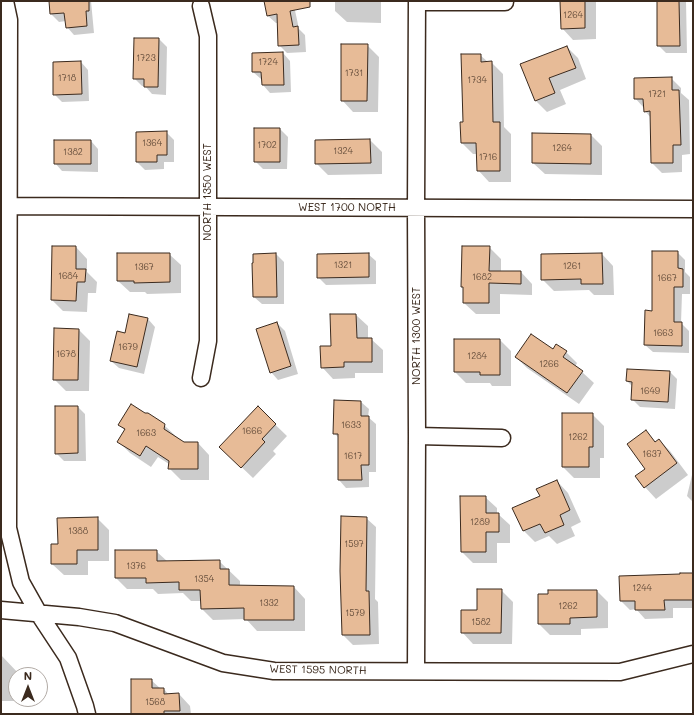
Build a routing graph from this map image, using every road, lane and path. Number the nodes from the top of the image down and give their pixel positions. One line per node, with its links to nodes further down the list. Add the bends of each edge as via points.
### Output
1 (5, 1): 5 (street, via 9,20)
2 (417, 2): 3 (street); 7 (street, NORTH 1300 WEST)
3 (505, 2)
4 (201, 6): 6 (street, NORTH 1350 WEST, via 208,36)
5 (5, 206): 6 (street, WEST 1700 NORTH); 13 (street, via 8,528 21,582)
6 (208, 207): 7 (street, WEST 1700 NORTH); 9 (street, NORTH 1350 WEST, via 208,341)
7 (416, 208): 8 (street, WEST 1700 NORTH); 10 (street, NORTH 1300 WEST)
8 (693, 209)
9 (201, 378)
10 (417, 436): 11 (street); 15 (street, NORTH 1300 WEST)
11 (502, 438)
12 (1, 610): 13 (street, WEST 1595 NORTH)
13 (39, 614): 15 (street, WEST 1595 NORTH, via 115,623 223,663 252,668 274,671); 16 (street, via 68,658)
14 (693, 654): 15 (street, WEST 1595 NORTH, via 620,672)
15 (416, 671)
16 (87, 714)

